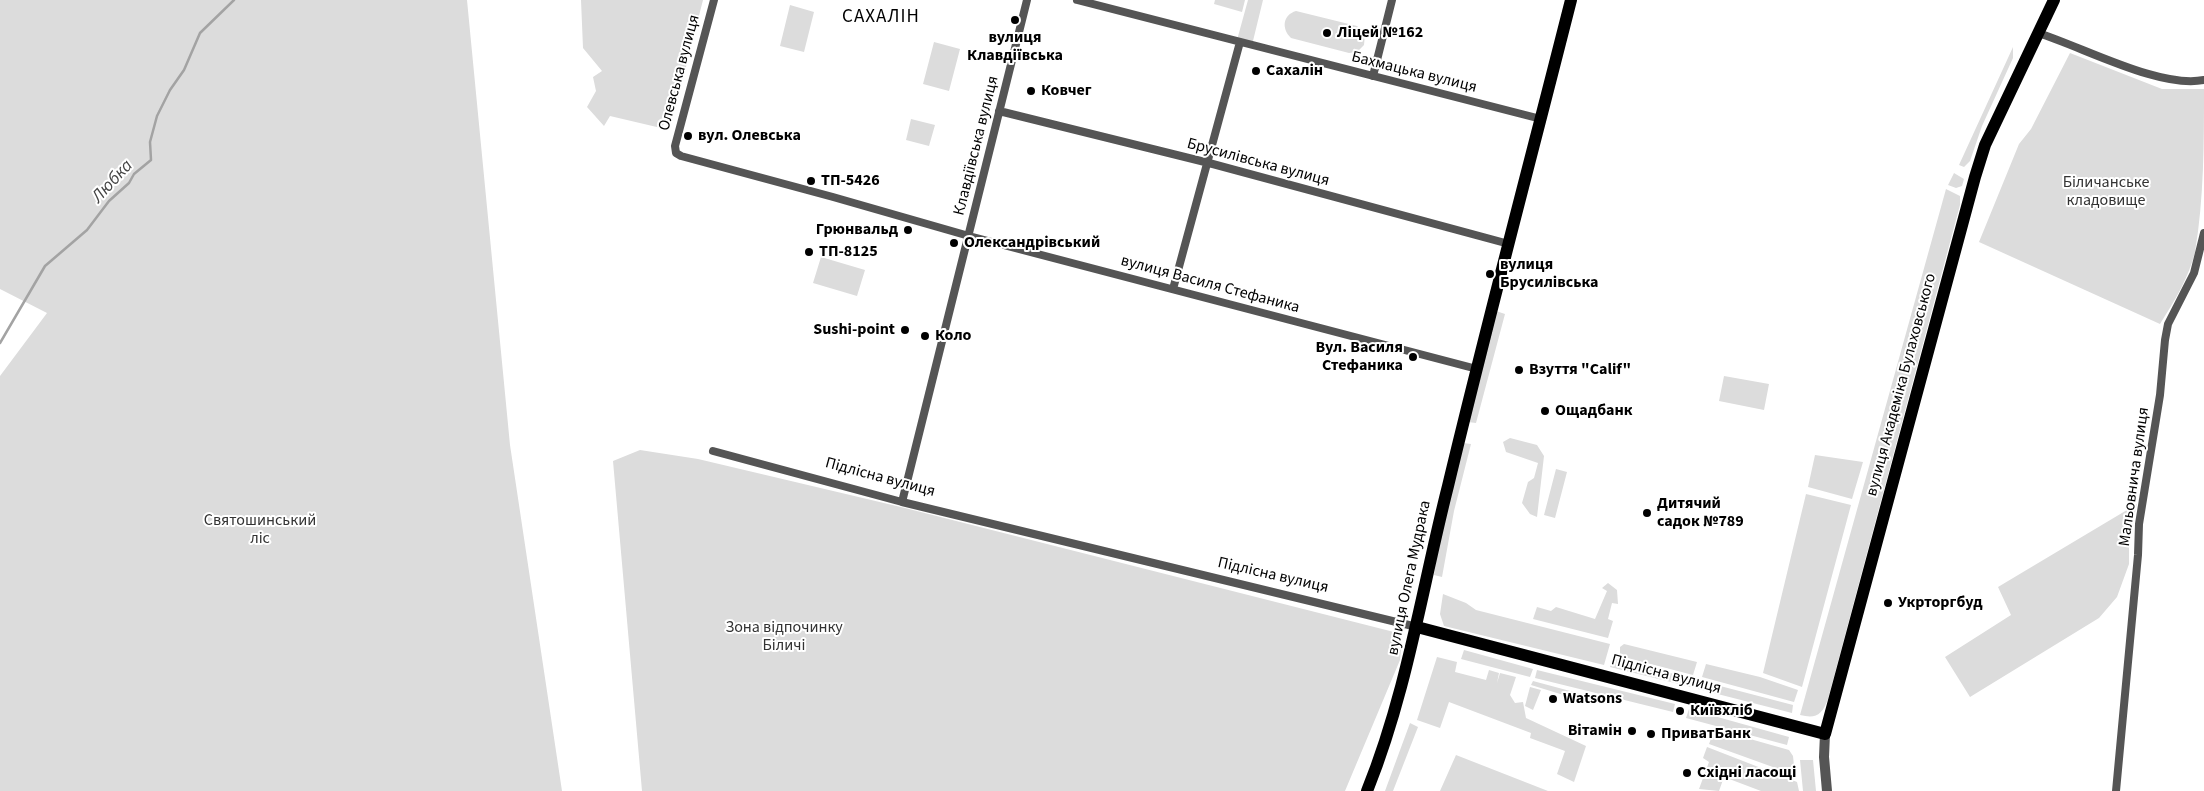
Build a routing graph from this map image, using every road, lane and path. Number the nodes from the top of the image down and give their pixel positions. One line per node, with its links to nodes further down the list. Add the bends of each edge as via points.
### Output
1 (714, 0): 13 (street, Олевська вулиця, via 675,146)
2 (1027, 0): 11 (street, Клавдіївська вулиця)
3 (1078, 0): 8 (street, Бахмацька вулиця)
4 (1392, 0): 9 (street)
5 (1569, 0): 12 (main road, вулиця Олега Мудрака)
6 (2054, 0): 7 (main road, вулиця Академіка Булаховського)
7 (2038, 34): 10 (street, via 2155,76 2190,83); 23 (main road, вулиця Академіка Булаховського, via 1985,145 1975,176)
8 (1240, 42): 9 (street, Бахмацька вулиця); 14 (street)
9 (1372, 76): 12 (street, Бахмацька вулиця)
10 (2204, 80)
11 (999, 110): 14 (street, Брусилівська вулиця); 16 (street, Клавдіївська вулиця)
12 (1541, 119): 17 (main road, вулиця Олега Мудрака)
13 (676, 153): 16 (street, вулиця Василя Стефаника)
14 (1209, 163): 17 (street, Брусилівська вулиця); 18 (street)
15 (2204, 234): 26 (street, Мальовнича вулиця, via 2194,273 2168,324 2165,340 2160,395 2139,524)
16 (969, 236): 18 (street, вулиця Василя Стефаника); 21 (street, Клавдіївська вулиця)
17 (1510, 244): 19 (main road, вулиця Олега Мудрака)
18 (1173, 289): 19 (street, вулиця Василя Стефаника)
19 (1477, 369): 22 (main road, вулиця Олега Мудрака, via 1432,548)
20 (713, 451): 21 (street, Підлісна вулиця)
21 (902, 502): 22 (street, Підлісна вулиця)
22 (1417, 627): 23 (main road, Підлісна вулиця); 24 (main road, вулиця Олега Мудрака, via 1401,692)
23 (1825, 734): 25 (street, вулиця Академіка Булаховського)
24 (1367, 791)
25 (1827, 791)
26 (2116, 791)

